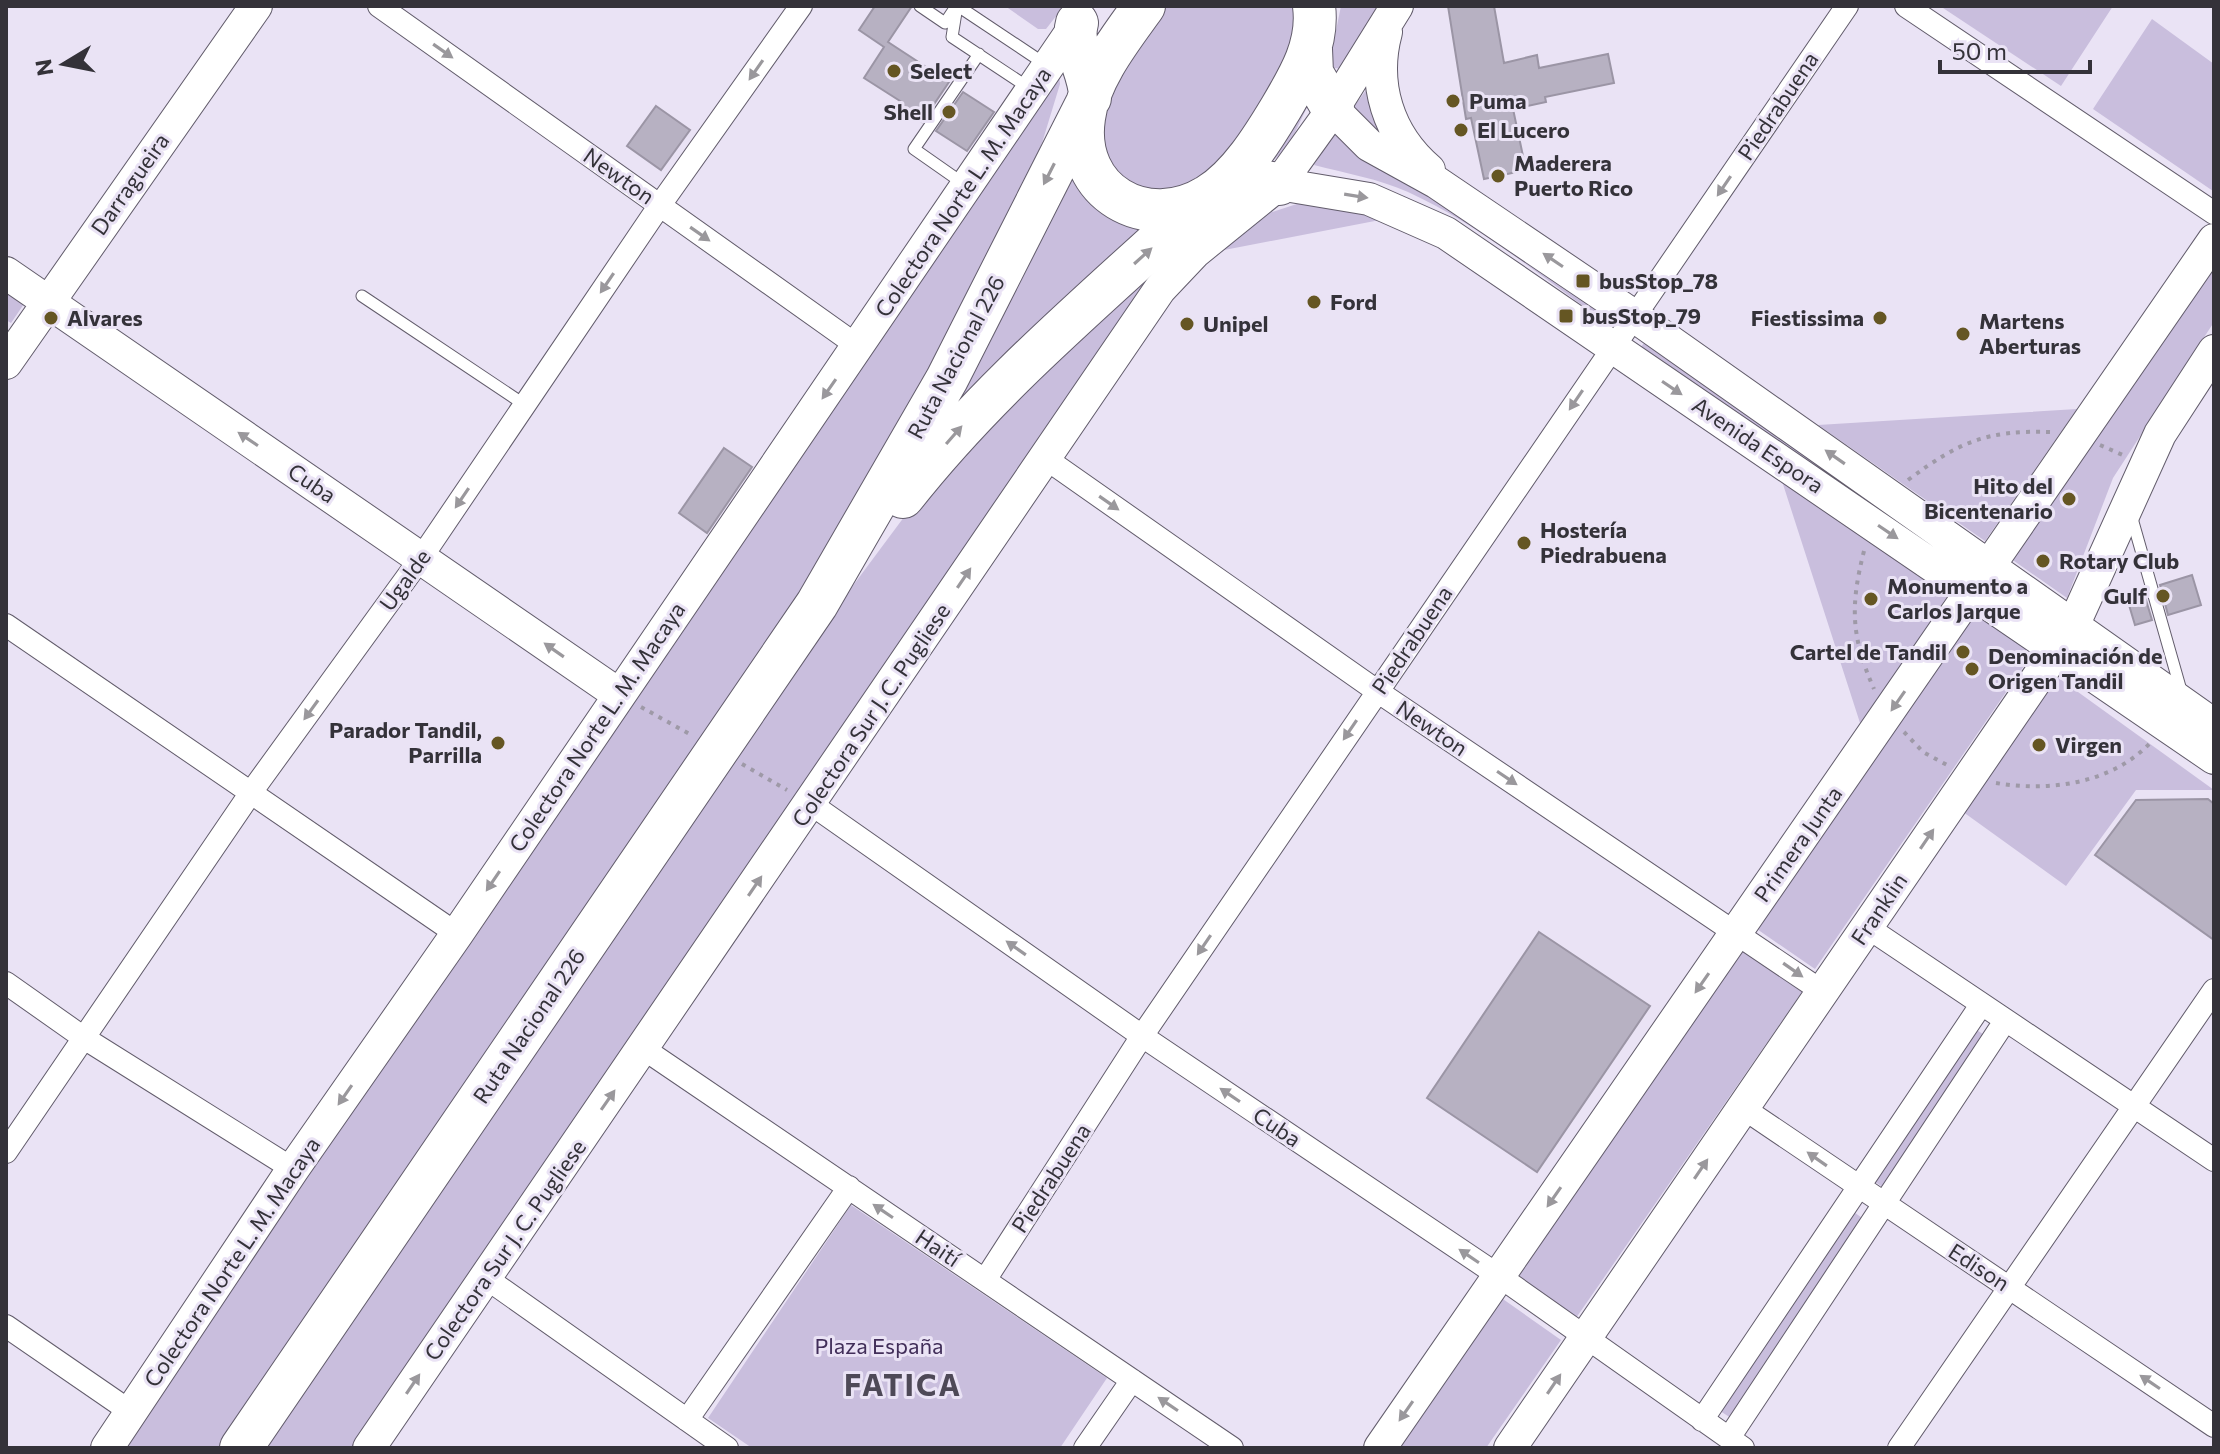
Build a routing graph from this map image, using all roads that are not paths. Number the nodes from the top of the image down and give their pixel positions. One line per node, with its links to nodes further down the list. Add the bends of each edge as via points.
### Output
1 (256, 6): 25 (main road, Darragueira)
2 (379, 6): 20 (street, Newton, one-way to 20)
3 (801, 6): 20 (street, Ugalde, one-way to 20)
4 (920, 6): 5 (lane, via 945,23)
5 (958, 6): 12 (lane, via 952,37); 13 (lane)
6 (1144, 6): 14 (highway, Ruta Nacional 226)
7 (1847, 6): 26 (street, Piedrabuena, one-way to 26)
8 (1906, 6): 21 (street)
9 (1393, 14): 15 (main road, Colectora Sur J. C. Pugliese); 19 (main road, via 1380,57 1392,124 1414,156)
10 (1082, 15): 13 (main road, Colectora Norte L. M. Macaya); 14 (highway, via 1075,38 1088,75)
11 (1317, 24): 15 (highway, via 1312,73); 18 (highway, Ruta Nacional 226, via 1270,127)
12 (979, 54): 13 (lane); 17 (lane, via 914,149)
13 (1040, 78): 17 (main road, Colectora Norte L. M. Macaya)
14 (1088, 102): 18 (highway, Ruta Nacional 226, via 1083,130 1087,157 1098,180 1114,196 1156,212); 36 (highway, Ruta Nacional 226, one-way to 36, via 947,379)
15 (1333, 109): 16 (main road, Colectora Sur J. C. Pugliese); 19 (main road, Avenida Espora, via 1369,145)
16 (1279, 184): 18 (highway, via 1264,182); 28 (main road, Avenida Espora, one-way to 28, via 1369,199 1422,220); 32 (main road, Colectora Sur J. C. Pugliese, via 1195,252 1160,289)
17 (967, 186): 27 (main road, Colectora Norte L. M. Macaya)
18 (1210, 194): 36 (highway, Ruta Nacional 226, one-way to 18, via 928,465 999,387)
19 (1462, 198): 26 (main road, Avenida Espora, one-way to 19)
20 (660, 205): 27 (street, Newton, one-way to 27); 31 (street, Ugalde, one-way to 31)
21 (2214, 213)
22 (2214, 240): 35 (main road, Primera Junta)
23 (6, 273): 25 (main road, Cuba)
24 (362, 296): 31 (lane)
25 (48, 301): 30 (main road, Darragueira); 34 (main road, Cuba, one-way to 25)
26 (1634, 316): 28 (street, Piedrabuena); 35 (main road, Avenida Espora, one-way to 26)
27 (859, 347): 40 (main road, Colectora Norte L. M. Macaya, one-way to 40)
28 (1612, 347): 35 (main road, Avenida Espora, one-way to 35); 39 (street, Piedrabuena, one-way to 39)
29 (2214, 351): 33 (main road, Franklin, via 2160,434)
30 (6, 363)
31 (525, 405): 34 (street, Ugalde, one-way to 34)
32 (1045, 458): 39 (street, Newton, one-way to 39); 45 (main road, Colectora Sur J. C. Pugliese, one-way to 32)
33 (2128, 502): 38 (main road, Franklin); 41 (lane)
34 (421, 558): 40 (main road, Cuba, one-way to 34); 44 (street, Ugalde, one-way to 44)
35 (1982, 578): 38 (main road, Avenida Espora); 47 (main road, Primera Junta, one-way to 47)
36 (817, 604): 78 (highway, Ruta Nacional 226)
37 (6, 625): 44 (street)
38 (2066, 637): 41 (main road, Avenida Espora); 43 (main road, Avenida Espora); 46 (main road, Franklin, one-way to 38)
39 (1377, 691): 47 (street, Newton, one-way to 47); 54 (street, Piedrabuena, one-way to 54)
40 (618, 694): 48 (main road, Colectora Norte L. M. Macaya, one-way to 48)
41 (2184, 703): 42 (main road, Avenida Espora)
42 (2214, 725)
43 (2214, 758)
44 (252, 791): 48 (street); 55 (street, Ugalde)
45 (811, 804): 54 (street, Cuba, one-way to 45); 56 (main road, Colectora Sur J. C. Pugliese, one-way to 45)
46 (1867, 927): 51 (main road, Franklin); 52 (street)
47 (1737, 932): 51 (street, Newton, one-way to 51); 65 (main road, Primera Junta, one-way to 65)
48 (457, 934): 61 (main road, Colectora Norte L. M. Macaya, one-way to 61)
49 (6, 983): 55 (street)
50 (2214, 990): 57 (street)
51 (1823, 992): 58 (main road, Franklin)
52 (1981, 1005): 53 (street); 63 (street)
53 (2005, 1021): 57 (street); 64 (street)
54 (1142, 1036): 65 (street, Cuba, one-way to 54); 67 (street, Piedrabuena)
55 (84, 1038): 59 (street, Ugalde); 61 (street)
56 (644, 1049): 62 (street, Haití); 66 (main road, Colectora Sur J. C. Pugliese, one-way to 56)
57 (2134, 1105): 60 (street); 68 (street)
58 (1743, 1108): 63 (street, Edison, one-way to 58); 70 (main road, Franklin, one-way to 58)
59 (6, 1152)
60 (2214, 1160)
61 (293, 1169): 72 (main road, Colectora Norte L. M. Macaya)
62 (849, 1187): 67 (street, Haití, one-way to 62); 73 (street)
63 (1859, 1188): 64 (street, Edison); 74 (street)
64 (1885, 1205): 68 (street, Edison); 76 (street)
65 (1499, 1276): 70 (street, Cuba); 83 (main road, Primera Junta, one-way to 83)
66 (486, 1278): 73 (street); 79 (main road, Colectora Sur J. C. Pugliese, one-way to 66)
67 (985, 1280): 71 (street, Haití)
68 (2010, 1287): 75 (street, Edison, one-way to 68); 85 (street)
69 (6, 1326): 72 (street)
70 (1585, 1338): 74 (street, Cuba); 84 (main road, Franklin, one-way to 70)
71 (1132, 1380): 81 (street); 82 (street, Haití, one-way to 71)
72 (131, 1412): 77 (main road, Colectora Norte L. M. Macaya)
73 (687, 1420): 80 (street)
74 (1702, 1420): 76 (street, Cuba)
75 (2214, 1426)
76 (1736, 1443)
77 (107, 1448)
78 (241, 1448)
79 (369, 1448)
80 (727, 1448)
81 (1085, 1448)
82 (1232, 1448)
83 (1380, 1448)
84 (1510, 1448)
85 (1899, 1448)

